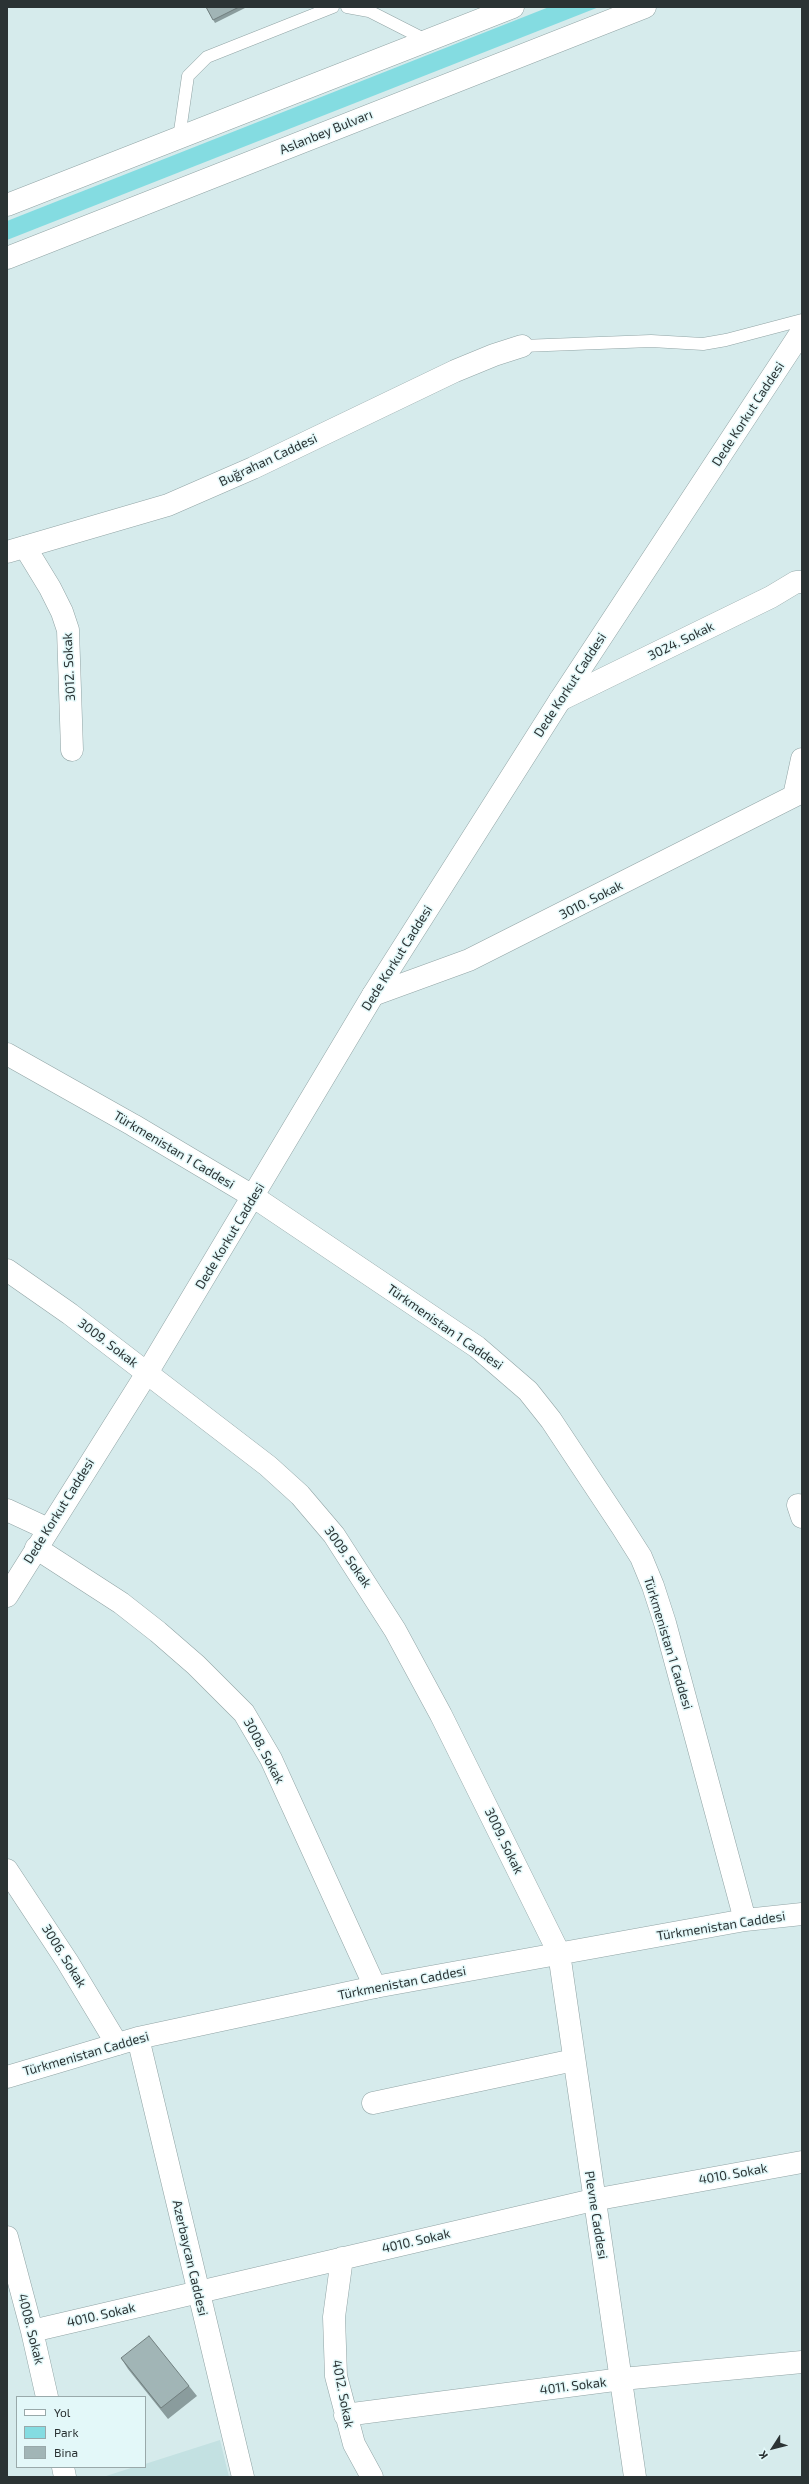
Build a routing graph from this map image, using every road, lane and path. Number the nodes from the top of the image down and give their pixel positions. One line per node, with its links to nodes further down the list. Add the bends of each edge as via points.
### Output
1 (333, 7): 6 (lane, via 207,57 188,76)
2 (347, 7): 5 (lane, via 369,11)
3 (513, 7): 5 (street)
4 (645, 7): 8 (street, Aslanbey Bulvarı)
5 (426, 40): 6 (street)
6 (179, 138): 7 (street)
7 (7, 205)
8 (7, 258)
9 (802, 320): 11 (lane, via 703,344 651,341)
10 (802, 331): 14 (street, Dede Korkut Caddesi)
11 (522, 346): 12 (street, Buğrahan Caddesi, via 454,371 252,468 168,505)
12 (16, 549): 15 (street, 3012. Sokak, via 50,588 68,630)
13 (802, 582): 14 (street, 3024. Sokak, via 796,582 771,597)
14 (560, 700): 18 (street, Dede Korkut Caddesi)
15 (72, 750)
16 (802, 760): 17 (street)
17 (798, 794): 18 (street, 3010. Sokak, via 469,960)
18 (374, 995): 20 (street, Dede Korkut Caddesi)
19 (7, 1054): 20 (street, Türkmenistan 1 Caddesi, via 133,1124)
20 (254, 1197): 22 (street, Dede Korkut Caddesi); 29 (street, Türkmenistan 1 Caddesi, via 477,1347 528,1391 551,1420 640,1557 653,1586)
21 (7, 1270): 22 (street, 3009. Sokak)
22 (147, 1373): 24 (street, Dede Korkut Caddesi); 30 (street, 3009. Sokak, via 268,1466 300,1496 334,1535 361,1574 406,1649)
23 (7, 1510): 24 (street)
24 (48, 1529): 25 (street, Dede Korkut Caddesi)
25 (36, 1548): 26 (street, Dede Korkut Caddesi); 31 (street, 3008. Sokak, via 121,1603 158,1632 196,1665 244,1713 271,1759)
26 (7, 1596)
27 (7, 1870): 33 (street, 3006. Sokak, via 68,1961)
28 (802, 1914): 29 (street, Türkmenistan Caddesi)
29 (745, 1920): 30 (street, Türkmenistan Caddesi)
30 (559, 1952): 31 (street, Türkmenistan Caddesi); 34 (street, Plevne Caddesi)
31 (375, 1988): 32 (street, Türkmenistan Caddesi)
32 (138, 2038): 33 (street, Türkmenistan Caddesi); 41 (street, Azerbaycan Caddesi)
33 (117, 2044): 35 (street, Türkmenistan Caddesi)
34 (574, 2060): 36 (street); 38 (street, Plevne Caddesi)
35 (7, 2077)
36 (373, 2104)
37 (802, 2162): 38 (street, 4010. Sokak)
38 (593, 2200): 40 (street, 4010. Sokak); 44 (street, Plevne Caddesi)
39 (7, 2237): 42 (street, 4008. Sokak)
40 (342, 2258): 41 (street, 4010. Sokak); 46 (street, 4012. Sokak, via 334,2317 334,2348 336,2376)
41 (198, 2292): 42 (street, 4010. Sokak); 47 (street, Azerbaycan Caddesi)
42 (32, 2331): 45 (street, 4008. Sokak)
43 (802, 2362): 44 (street, 4011. Sokak)
44 (622, 2379): 46 (street, 4011. Sokak); 49 (street, Plevne Caddesi)
45 (47, 2396)
46 (345, 2415): 48 (street, 4012. Sokak, via 354,2444)
47 (244, 2477)
48 (372, 2477)
49 (635, 2477)

